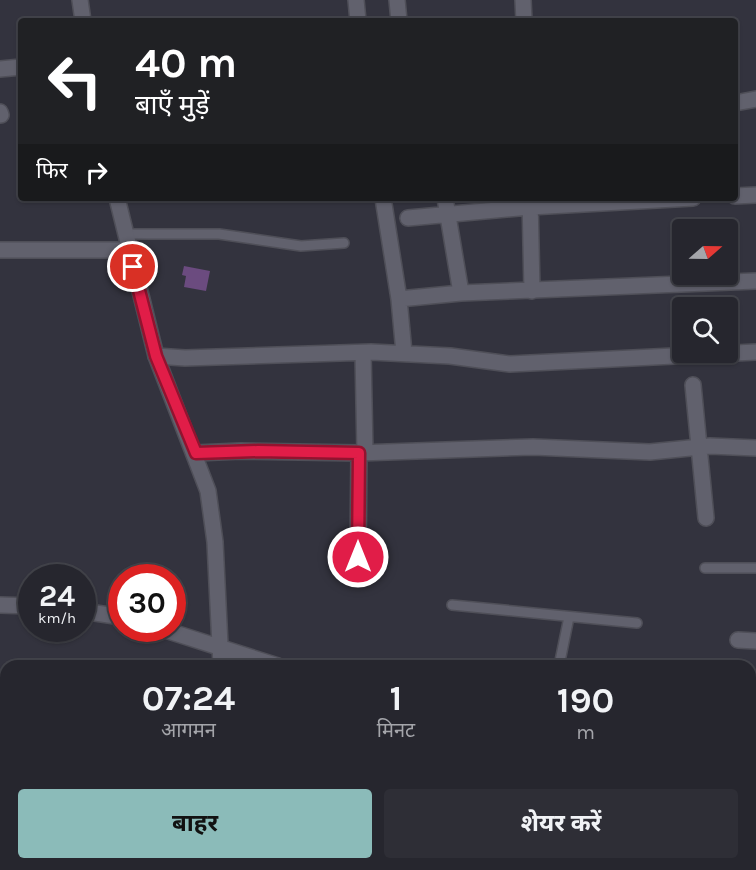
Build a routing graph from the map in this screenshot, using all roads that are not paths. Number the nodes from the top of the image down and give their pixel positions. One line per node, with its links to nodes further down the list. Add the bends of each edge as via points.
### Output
1 (80, 0): 5 (street)
2 (356, 0): 6 (street)
3 (396, 0): 7 (street)
4 (523, 0): 8 (street)
5 (83, 18)
6 (358, 18)
7 (399, 18)
8 (524, 18)
9 (18, 67): 10 (street)
10 (0, 69)
11 (756, 99): 12 (street)
12 (738, 102)
13 (738, 195): 14 (street)
14 (756, 195)
15 (118, 201): 22 (street)
16 (383, 201): 29 (street)
17 (445, 201): 20 (street)
18 (595, 201): 19 (street)
19 (530, 203): 20 (street); 27 (street)
20 (447, 215): 21 (street); 28 (street)
21 (408, 218)
22 (125, 234): 23 (lane, via 219,234 301,246); 25 (street)
23 (344, 243)
24 (0, 250): 25 (street)
25 (129, 250): 33 (street)
26 (756, 281): 27 (street)
27 (532, 291): 28 (street)
28 (460, 293): 29 (street)
29 (399, 299): 32 (street)
30 (756, 352): 32 (street, via 510,364)
31 (363, 353): 32 (street); 33 (street); 38 (street)
32 (404, 353)
33 (156, 356): 37 (street)
34 (693, 385): 35 (street)
35 (700, 448): 36 (street); 38 (street, via 650,452 533,447); 39 (street)
36 (756, 448)
37 (196, 453): 38 (street); 51 (street, via 208,491 215,542)
38 (362, 453): 40 (street)
39 (706, 518)
40 (358, 557)
41 (705, 568): 42 (lane)
42 (756, 568)
43 (0, 605): 45 (street)
44 (452, 605): 46 (lane)
45 (18, 606)
46 (569, 618): 47 (lane); 54 (lane)
47 (637, 623)
48 (186, 637): 51 (street)
49 (738, 640): 50 (street)
50 (756, 641)
51 (219, 648): 52 (street); 53 (street)
52 (220, 660)
53 (258, 660)
54 (561, 660)

